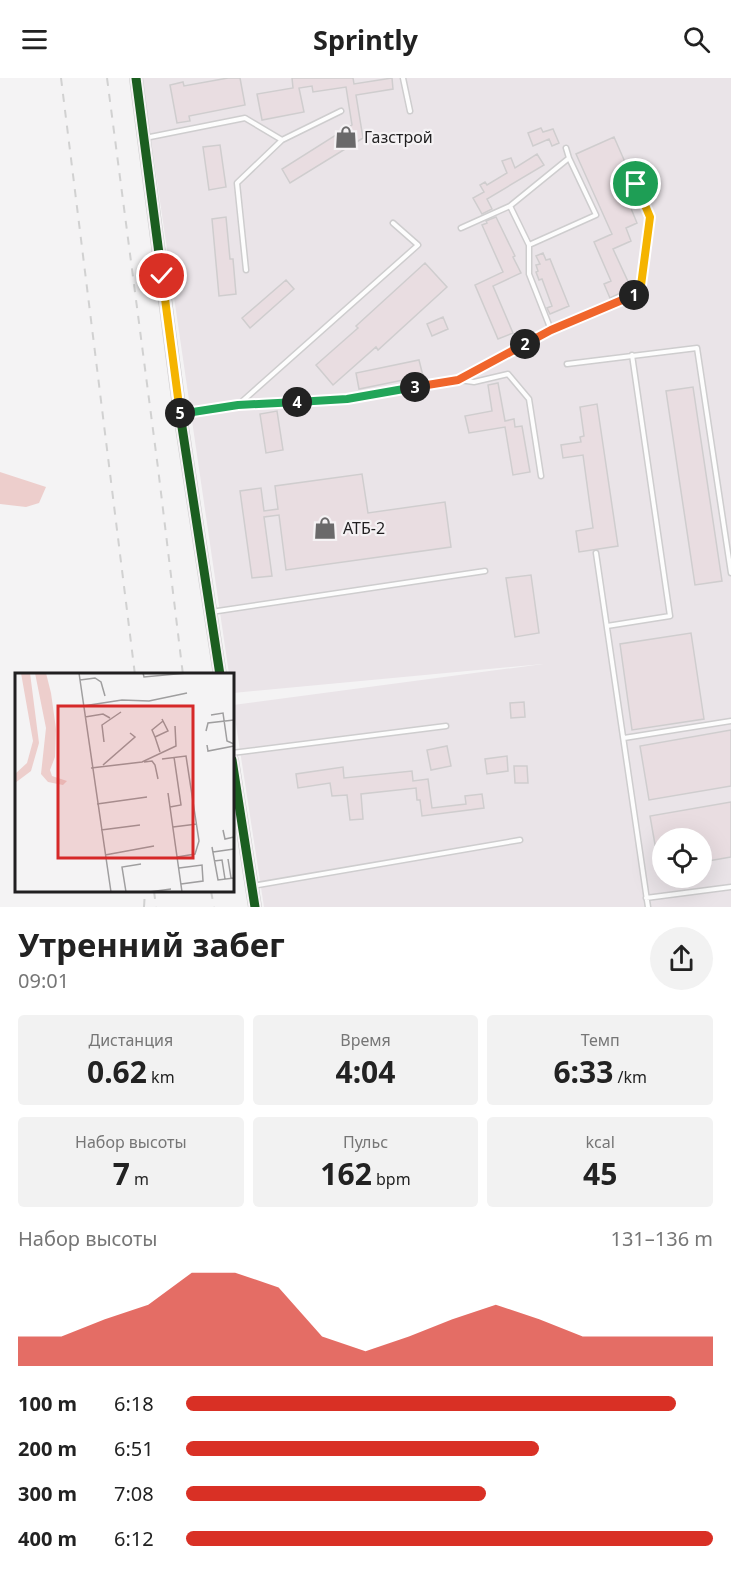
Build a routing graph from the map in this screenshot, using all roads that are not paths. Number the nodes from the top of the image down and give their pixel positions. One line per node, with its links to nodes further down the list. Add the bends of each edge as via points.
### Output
1 (136, 78): 5 (street)
2 (403, 78): 4 (lane)
3 (341, 111): 6 (lane)
4 (411, 111)
5 (144, 138): 6 (lane, via 245,118); 20 (street)
6 (282, 140): 14 (lane, via 237,183)
7 (566, 148): 8 (lane)
8 (569, 158): 10 (lane); 13 (lane, via 596,215)
9 (636, 184): 15 (lane, via 650,217 640,293)
10 (510, 206): 12 (lane); 13 (lane)
11 (393, 223): 19 (lane, via 418,245)
12 (460, 228)
13 (529, 245): 15 (lane, via 529,274)
14 (246, 270)
15 (551, 330): 18 (lane)
16 (632, 355): 17 (lane); 24 (lane, via 697,348); 26 (lane, via 669,615)
17 (567, 364)
18 (458, 380): 19 (lane, via 347,399); 21 (lane, via 474,382 508,374 529,399)
19 (238, 405): 20 (lane)
20 (180, 414): 25 (street)
21 (541, 476)
22 (596, 553): 26 (lane)
23 (485, 571): 25 (lane)
24 (731, 573)
25 (210, 612): 27 (street)
26 (607, 626): 30 (lane)
27 (220, 673)
28 (731, 721): 30 (lane)
29 (446, 726): 31 (lane)
30 (624, 738): 36 (lane)
31 (234, 753)
32 (234, 773): 34 (street)
33 (520, 840): 34 (lane)
34 (252, 886): 37 (street)
35 (731, 887): 36 (lane)
36 (646, 898): 38 (lane)
37 (255, 907)
38 (648, 907)

